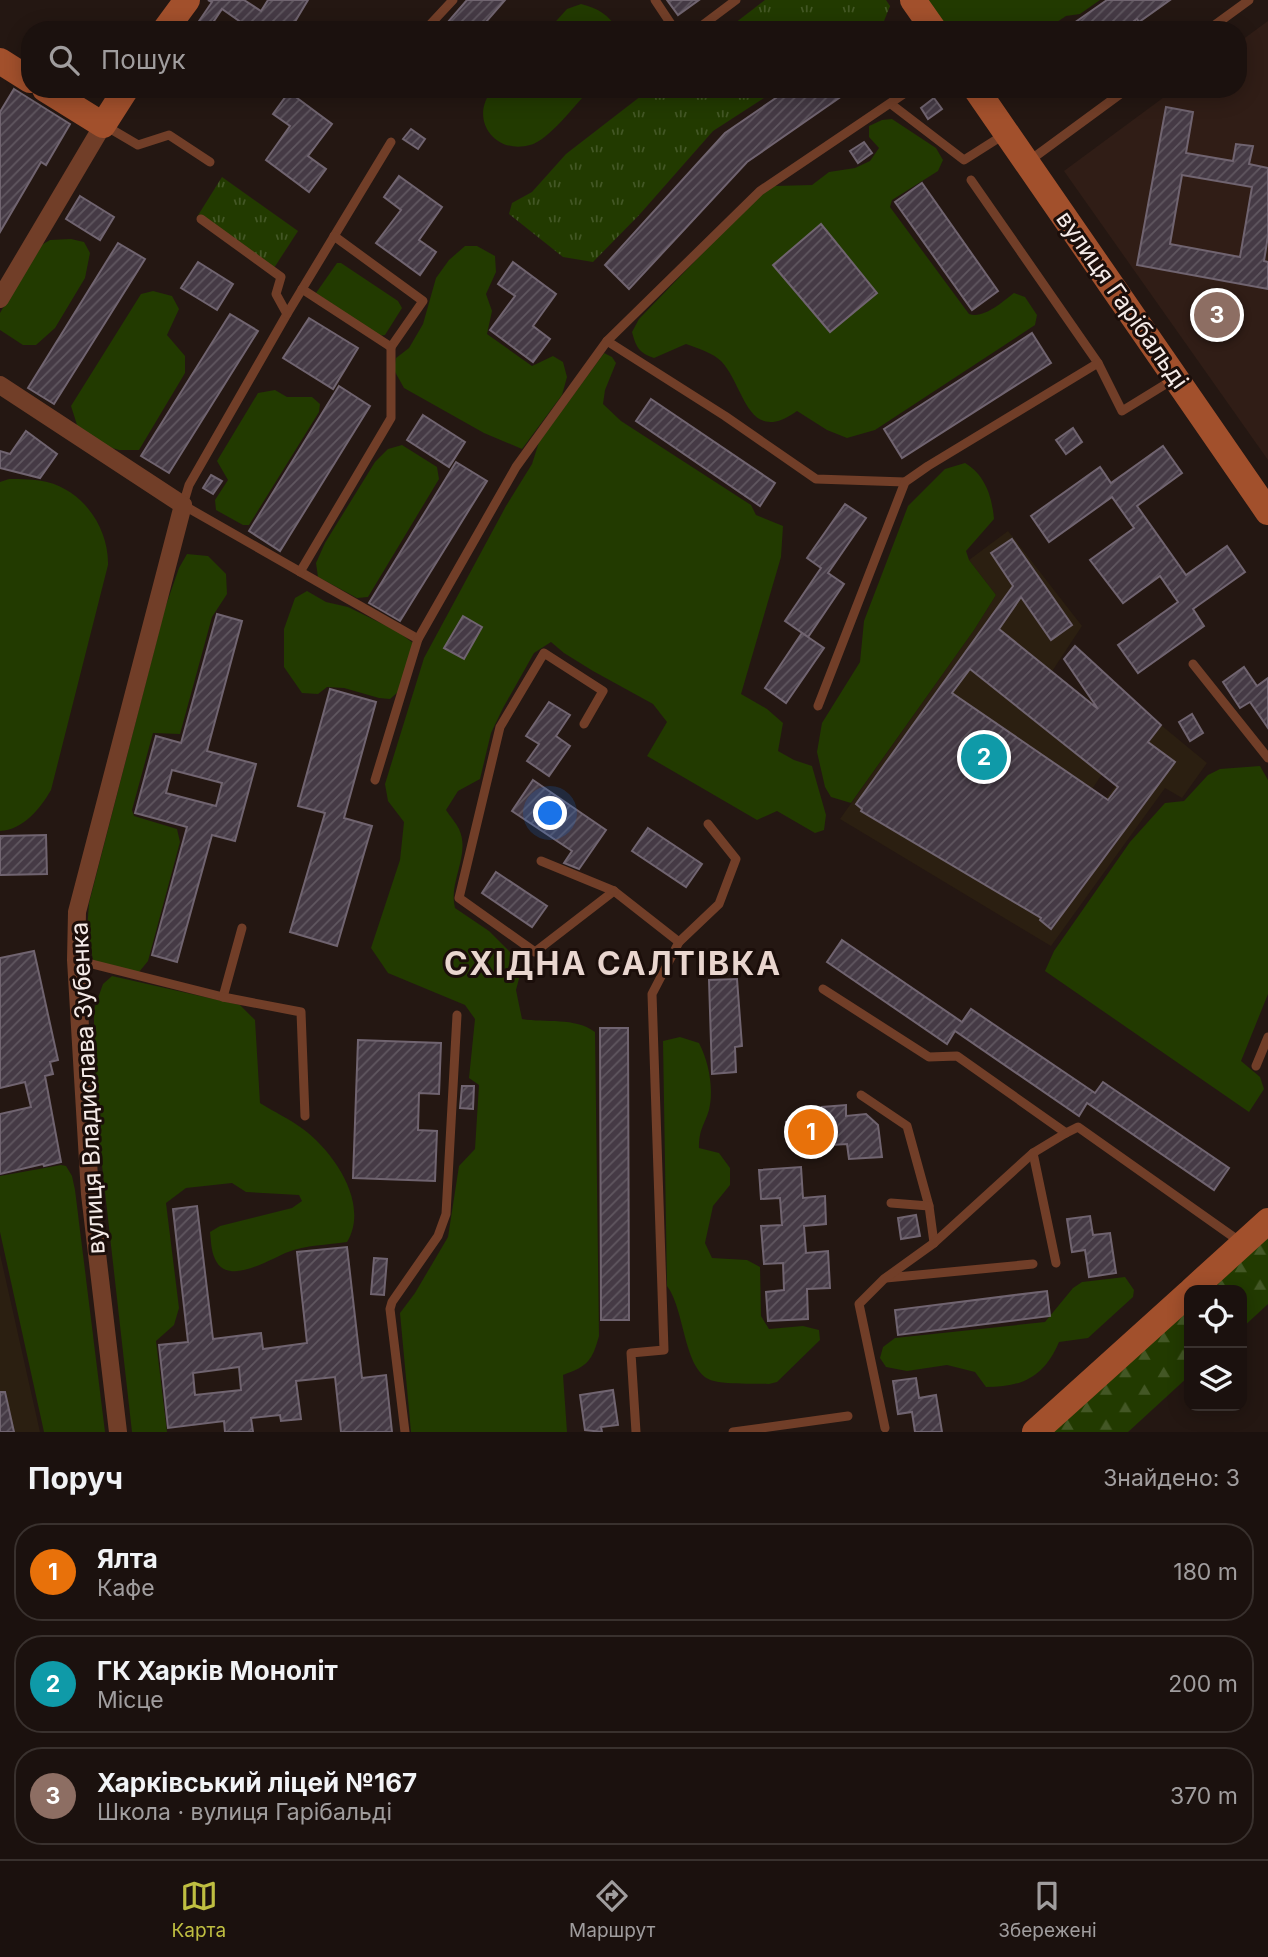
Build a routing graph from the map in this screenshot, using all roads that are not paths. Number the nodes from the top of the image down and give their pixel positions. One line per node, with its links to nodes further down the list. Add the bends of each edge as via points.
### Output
1 (187, 0): 7 (street)
2 (453, 0): 8 (lane)
3 (655, 0): 9 (lane)
4 (736, 0): 10 (lane)
5 (913, 0): 11 (street)
6 (1249, 0): 12 (lane)
7 (172, 21)
8 (433, 21)
9 (669, 21)
10 (708, 21)
11 (928, 21)
12 (1220, 21)
13 (0, 61): 14 (street)
14 (21, 74)
15 (60, 98): 21 (street)
16 (120, 98): 21 (street)
17 (899, 98): 20 (lane)
18 (982, 98): 22 (street, вулиця Гарібальді)
19 (1115, 98): 25 (lane)
20 (891, 104): 22 (lane, via 964,160); 32 (lane, via 760,191)
21 (103, 125): 24 (lane, via 138,145 169,135); 30 (street)
22 (1007, 133): 25 (street, вулиця Гарібальді)
23 (391, 142): 28 (lane)
24 (210, 162)
25 (1027, 162): 35 (street, вулиця Гарібальді)
26 (971, 180): 34 (lane)
27 (201, 219): 31 (lane, via 281,277 276,294)
28 (334, 236): 29 (lane); 33 (lane, via 423,301)
29 (302, 289): 31 (lane); 33 (lane)
30 (0, 299)
31 (287, 314): 38 (lane, via 189,485)
32 (607, 341): 37 (lane, via 816,479); 41 (lane, via 520,460)
33 (391, 347): 40 (lane, via 391,418)
34 (1098, 363): 35 (lane, via 1122,411); 37 (lane)
35 (1176, 378): 39 (street, вулиця Гарібальді)
36 (0, 385): 38 (street)
37 (905, 482): 43 (lane)
38 (183, 505): 40 (lane); 52 (street, вулиця Владислава Зубенка, via 77,912)
39 (1268, 512)
40 (300, 572): 41 (lane)
41 (418, 639): 46 (lane)
42 (1193, 664): 45 (lane)
43 (818, 706)
44 (584, 724): 49 (lane, via 603,691 544,653 500,727 459,898 535,952)
45 (1268, 758)
46 (375, 780)
47 (708, 824): 51 (lane, via 736,859 719,904)
48 (541, 861): 49 (lane)
49 (614, 891): 51 (lane)
50 (242, 928): 54 (lane)
51 (679, 942): 76 (lane, via 652,994 664,1350 631,1353)
52 (76, 960): 54 (lane); 74 (street, вулиця Владислава Зубенка, via 90,1194)
53 (823, 989): 60 (lane, via 929,1057 957,1056)
54 (223, 997): 59 (lane, via 301,1012)
55 (457, 1015): 75 (lane, via 446,1214 438,1236 390,1309)
56 (1268, 1037): 57 (lane)
57 (1256, 1066)
58 (861, 1095): 63 (lane, via 907,1126)
59 (305, 1116)
60 (1066, 1133): 61 (lane); 66 (lane, via 1078,1127)
61 (1033, 1153): 65 (lane); 67 (lane)
62 (891, 1203): 63 (lane)
63 (929, 1206): 65 (lane)
64 (1268, 1221): 66 (street)
65 (934, 1242): 69 (lane)
66 (1243, 1244): 70 (street)
67 (1056, 1263)
68 (1033, 1264): 69 (lane)
69 (884, 1279): 73 (lane, via 859,1304)
70 (1198, 1285)
71 (1184, 1297): 78 (street)
72 (848, 1416): 77 (lane)
73 (885, 1429)
74 (118, 1432)
75 (405, 1432)
76 (636, 1432)
77 (733, 1432)
78 (1035, 1432)

